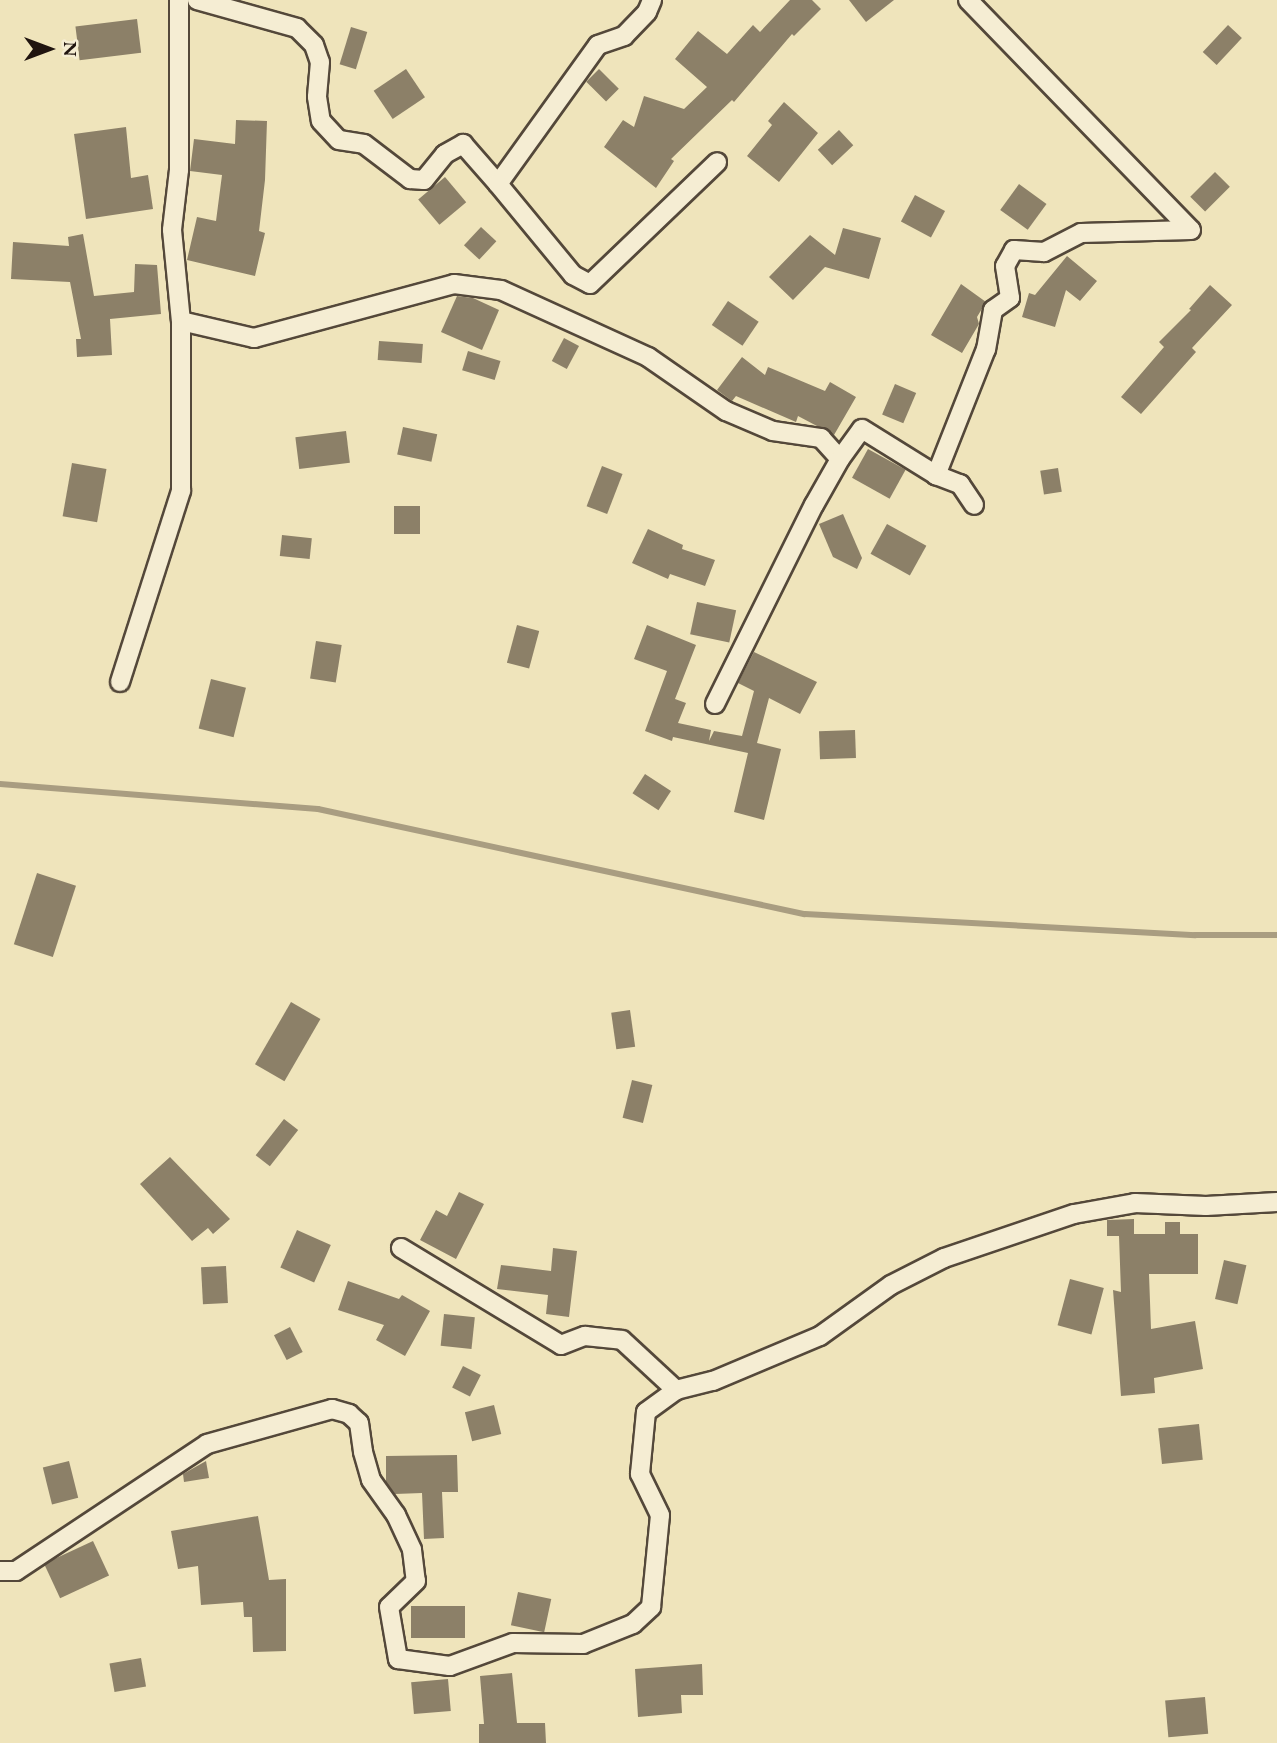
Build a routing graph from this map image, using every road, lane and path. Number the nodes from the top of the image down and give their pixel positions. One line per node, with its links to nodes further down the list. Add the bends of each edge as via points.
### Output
1 (180, 0): 7 (street, via 178,170 172,230)
2 (197, 0): 6 (street, via 297,28 314,45 320,62 317,97 321,121 339,141 364,144 410,179 424,180 445,153 463,144)
3 (652, 0): 6 (street, via 624,36 598,46)
4 (968, 0): 9 (street, via 1191,230 1081,233 1044,253 1014,250 1005,266 1010,299 993,310 986,349)
5 (717, 162): 6 (street, via 590,284 573,275)
6 (498, 184)
7 (181, 321): 8 (street, via 254,338 454,284 501,290 648,357 726,411 773,431 821,438); 11 (street, via 181,491)
8 (840, 459): 9 (street, via 862,429); 12 (street)
9 (936, 475): 10 (street, via 960,484)
10 (974, 505)
11 (120, 682)
12 (715, 704)
13 (1277, 1202): 15 (street, via 1135,1203 1074,1214 944,1258 891,1285 820,1336 713,1381)
14 (401, 1248): 15 (street, via 561,1345 585,1336 622,1340)
15 (676, 1390): 16 (street, via 646,1412 640,1474 660,1515 651,1607 633,1624 583,1644 513,1643 450,1666 398,1659 388,1607 416,1581 412,1550 372,1480 359,1423 332,1409 207,1444 16,1572)
16 (0, 1571)

